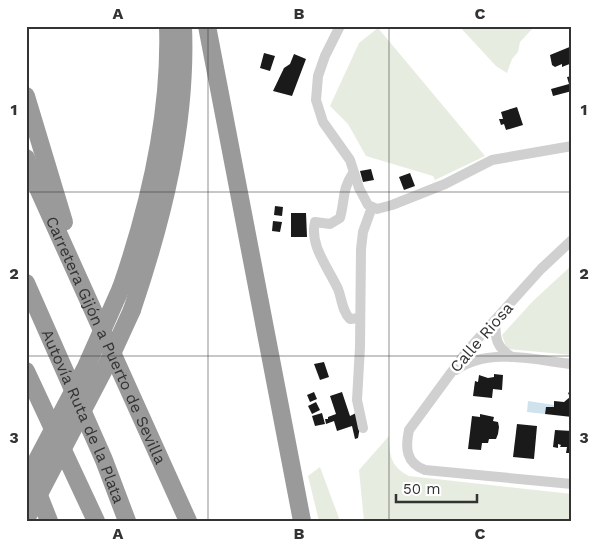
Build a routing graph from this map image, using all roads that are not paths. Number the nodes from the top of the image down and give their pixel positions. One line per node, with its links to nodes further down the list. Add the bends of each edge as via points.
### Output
1 (160, 26): 7 (highway)
2 (168, 26): 7 (highway, via 168,89)
3 (183, 26): 28 (highway, bridge, via 178,131 167,195 132,310)
4 (207, 26): 22 (highway)
5 (340, 26): 10 (street, via 318,76 316,100 323,122 350,160)
6 (26, 96): 14 (highway)
7 (162, 118): 25 (highway, bridge, via 140,230 121,288 86,367)
8 (572, 146): 11 (street, via 492,160 392,205)
9 (26, 158): 14 (highway, Carretera Gijón a Puerto de Sevilla)
10 (353, 173): 11 (street, via 358,188); 15 (street, via 344,186 340,218 330,224 316,222 313,231 346,314 350,319)
11 (372, 207): 15 (street, via 361,249)
12 (572, 240): 16 (street, Calle Riosa)
13 (26, 283): 23 (highway, Autovía Ruta de la Plata)
14 (92, 308): 32 (highway, Carretera Gijón a Puerto de Sevilla)
15 (360, 318): 21 (street, via 357,400)
16 (496, 319): 17 (street, via 494,334 500,350); 20 (street, Calle Riosa)
17 (513, 358): 18 (street); 20 (street, via 479,358)
18 (572, 364)
19 (26, 371): 27 (highway, Autovía Ruta de la Plata)
20 (449, 375): 26 (street, Calle Riosa, via 409,430 406,444 409,458 416,467)
21 (363, 428)
22 (288, 447): 33 (highway); 34 (highway)
23 (104, 460): 30 (highway, Autovía Ruta de la Plata); 31 (highway)
24 (26, 464): 29 (highway)
25 (26, 480)
26 (572, 484)
27 (94, 518)
28 (26, 519)
29 (49, 521)
30 (127, 521)
31 (133, 521)
32 (188, 521)
33 (302, 521)
34 (306, 521)

